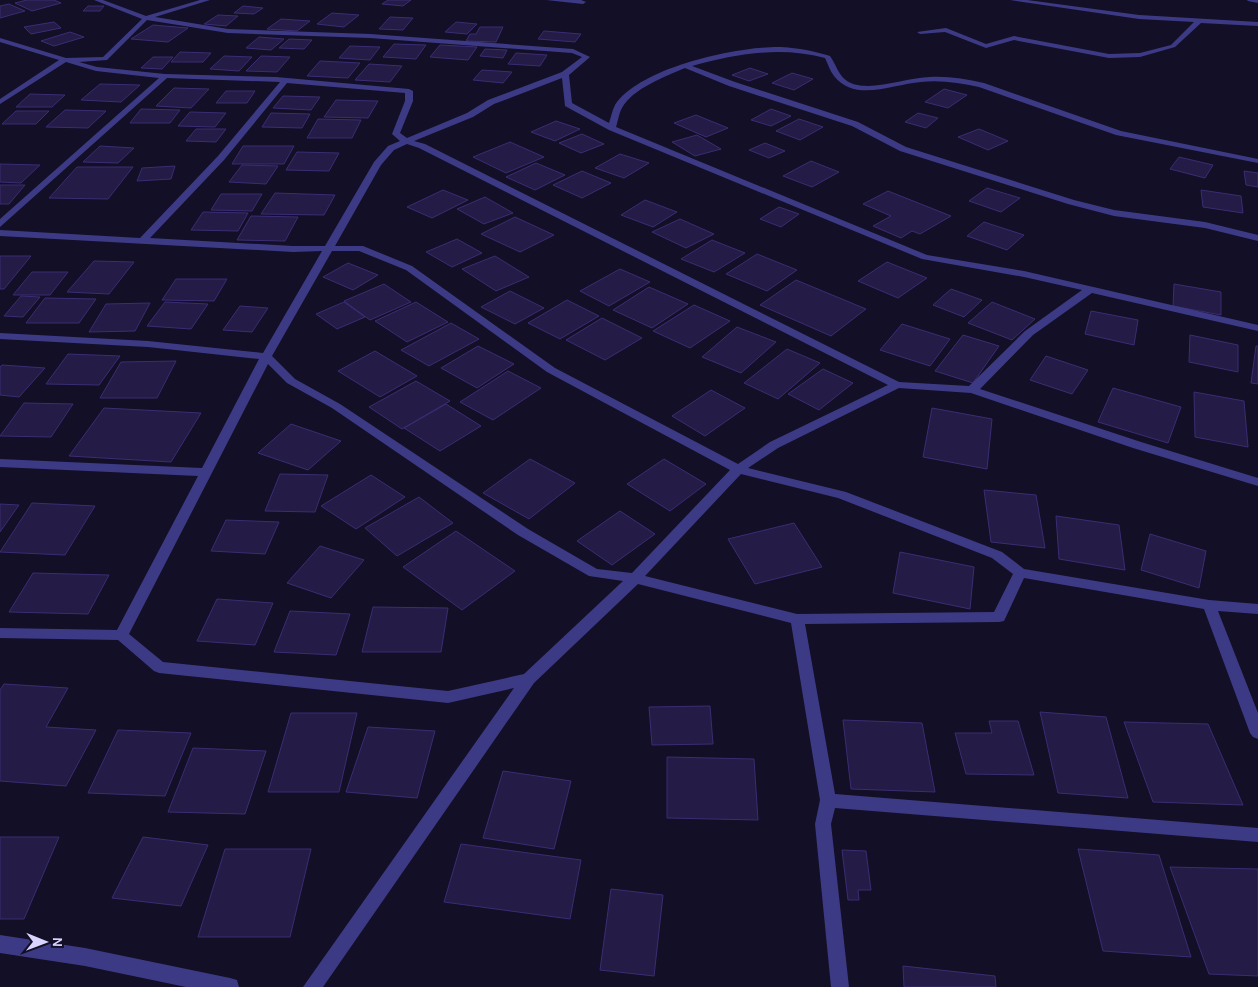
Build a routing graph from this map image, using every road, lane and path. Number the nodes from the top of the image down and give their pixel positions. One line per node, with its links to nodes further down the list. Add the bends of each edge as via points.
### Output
1 (97, 0): 8 (street)
2 (207, 0): 8 (street)
3 (549, 0): 7 (street)
4 (1013, 0): 9 (street, via 1139,17)
5 (1250, 0): 6 (street)
6 (1258, 1)
7 (583, 2)
8 (146, 18): 13 (street, via 104,59); 15 (street, via 228,31 370,36 573,51 587,56)
9 (1200, 20): 10 (street); 11 (street, via 1173,46 1140,55 1109,56 1014,38 986,46 946,30)
10 (1258, 24)
11 (920, 32)
12 (0, 40): 13 (street)
13 (64, 60): 16 (street, via 96,69); 18 (street)
14 (686, 66): 19 (street, via 673,69 642,86 620,103); 21 (street, via 745,52 800,49 828,57 836,75 855,87 873,88 931,78 960,80 981,84 1119,134); 24 (street, via 856,124 903,148 1071,202 1114,213 1205,225)
15 (565, 74): 19 (street, via 568,104); 20 (street, via 491,102 470,115)
16 (165, 76): 17 (street, via 276,78); 22 (street)
17 (286, 81): 20 (street, via 410,91 396,134); 25 (street, via 221,158)
18 (0, 102)
19 (612, 128): 27 (street, via 925,257)
20 (405, 141): 26 (street, via 390,148 377,164); 31 (street, via 422,146)
21 (1258, 161)
22 (0, 224)
23 (0, 233): 25 (street)
24 (1258, 238)
25 (144, 239): 26 (street, via 293,249)
26 (329, 248): 30 (street); 34 (street, via 360,248 410,268 551,370)
27 (1090, 289): 28 (street); 32 (street, via 1030,333)
28 (1258, 328)
29 (0, 336): 30 (street, via 148,344)
30 (266, 357): 35 (street); 38 (street, via 291,381 336,406 523,532 594,573)
31 (897, 385): 32 (street); 34 (street, via 774,445)
32 (972, 390): 36 (street)
33 (0, 463): 35 (street)
34 (738, 469): 37 (street, via 842,495 997,555); 38 (street)
35 (205, 472): 43 (street)
36 (1258, 482)
37 (1020, 573): 39 (street); 41 (street, via 999,617)
38 (635, 578): 41 (street); 44 (street)
39 (1209, 605): 40 (street); 45 (street)
40 (1258, 609)
41 (797, 619): 46 (street)
42 (0, 633): 43 (street)
43 (121, 635): 44 (street, via 159,667 448,698)
44 (529, 679): 50 (street)
45 (1258, 733)
46 (828, 800): 47 (street); 51 (street, via 823,824)
47 (1258, 835)
48 (0, 944): 49 (street, via 85,957)
49 (230, 987)
50 (312, 987)
51 (840, 987)

